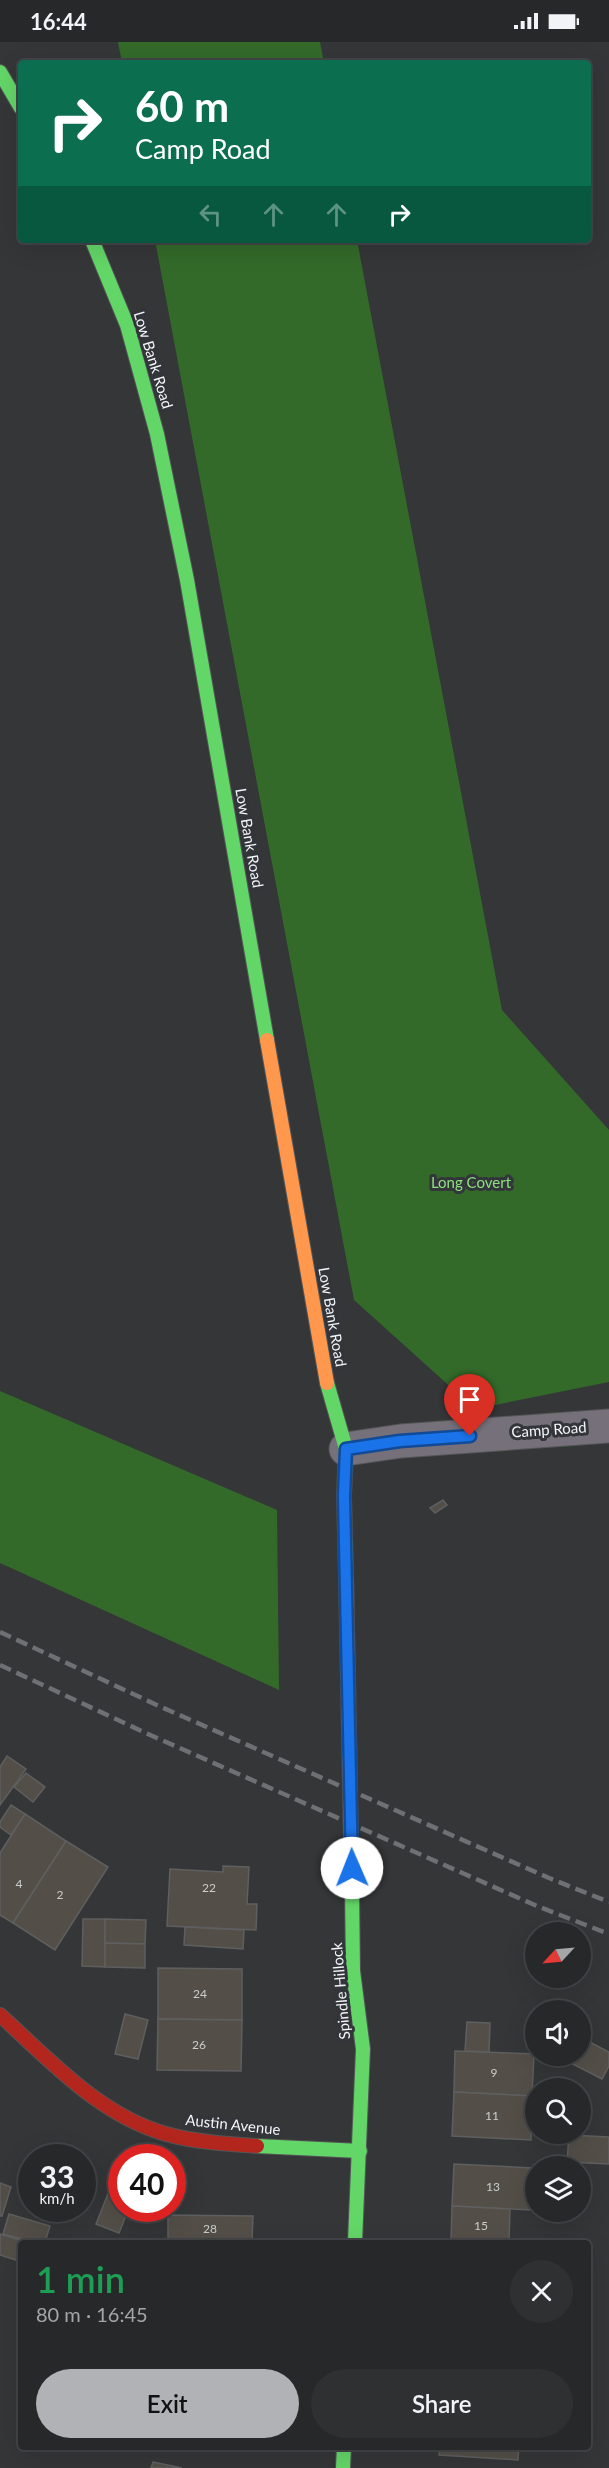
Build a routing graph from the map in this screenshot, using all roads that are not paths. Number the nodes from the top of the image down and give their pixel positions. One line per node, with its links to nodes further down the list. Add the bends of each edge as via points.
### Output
1 (0, 72): 2 (street)
2 (18, 103)
3 (93, 243): 5 (street, Low Bank Road, via 127,325 158,434 328,1389)
4 (609, 1426): 5 (street, Camp Road, via 400,1441)
5 (346, 1449): 7 (street, Spindle Hillock, bridge, via 353,1971 363,2049)
6 (0, 2015): 7 (street, Austin Avenue, via 90,2096 126,2118 166,2134 221,2144)
7 (360, 2151): 8 (street, Spindle Hillock)
8 (355, 2240)
9 (344, 2450): 10 (street)
10 (343, 2468)

